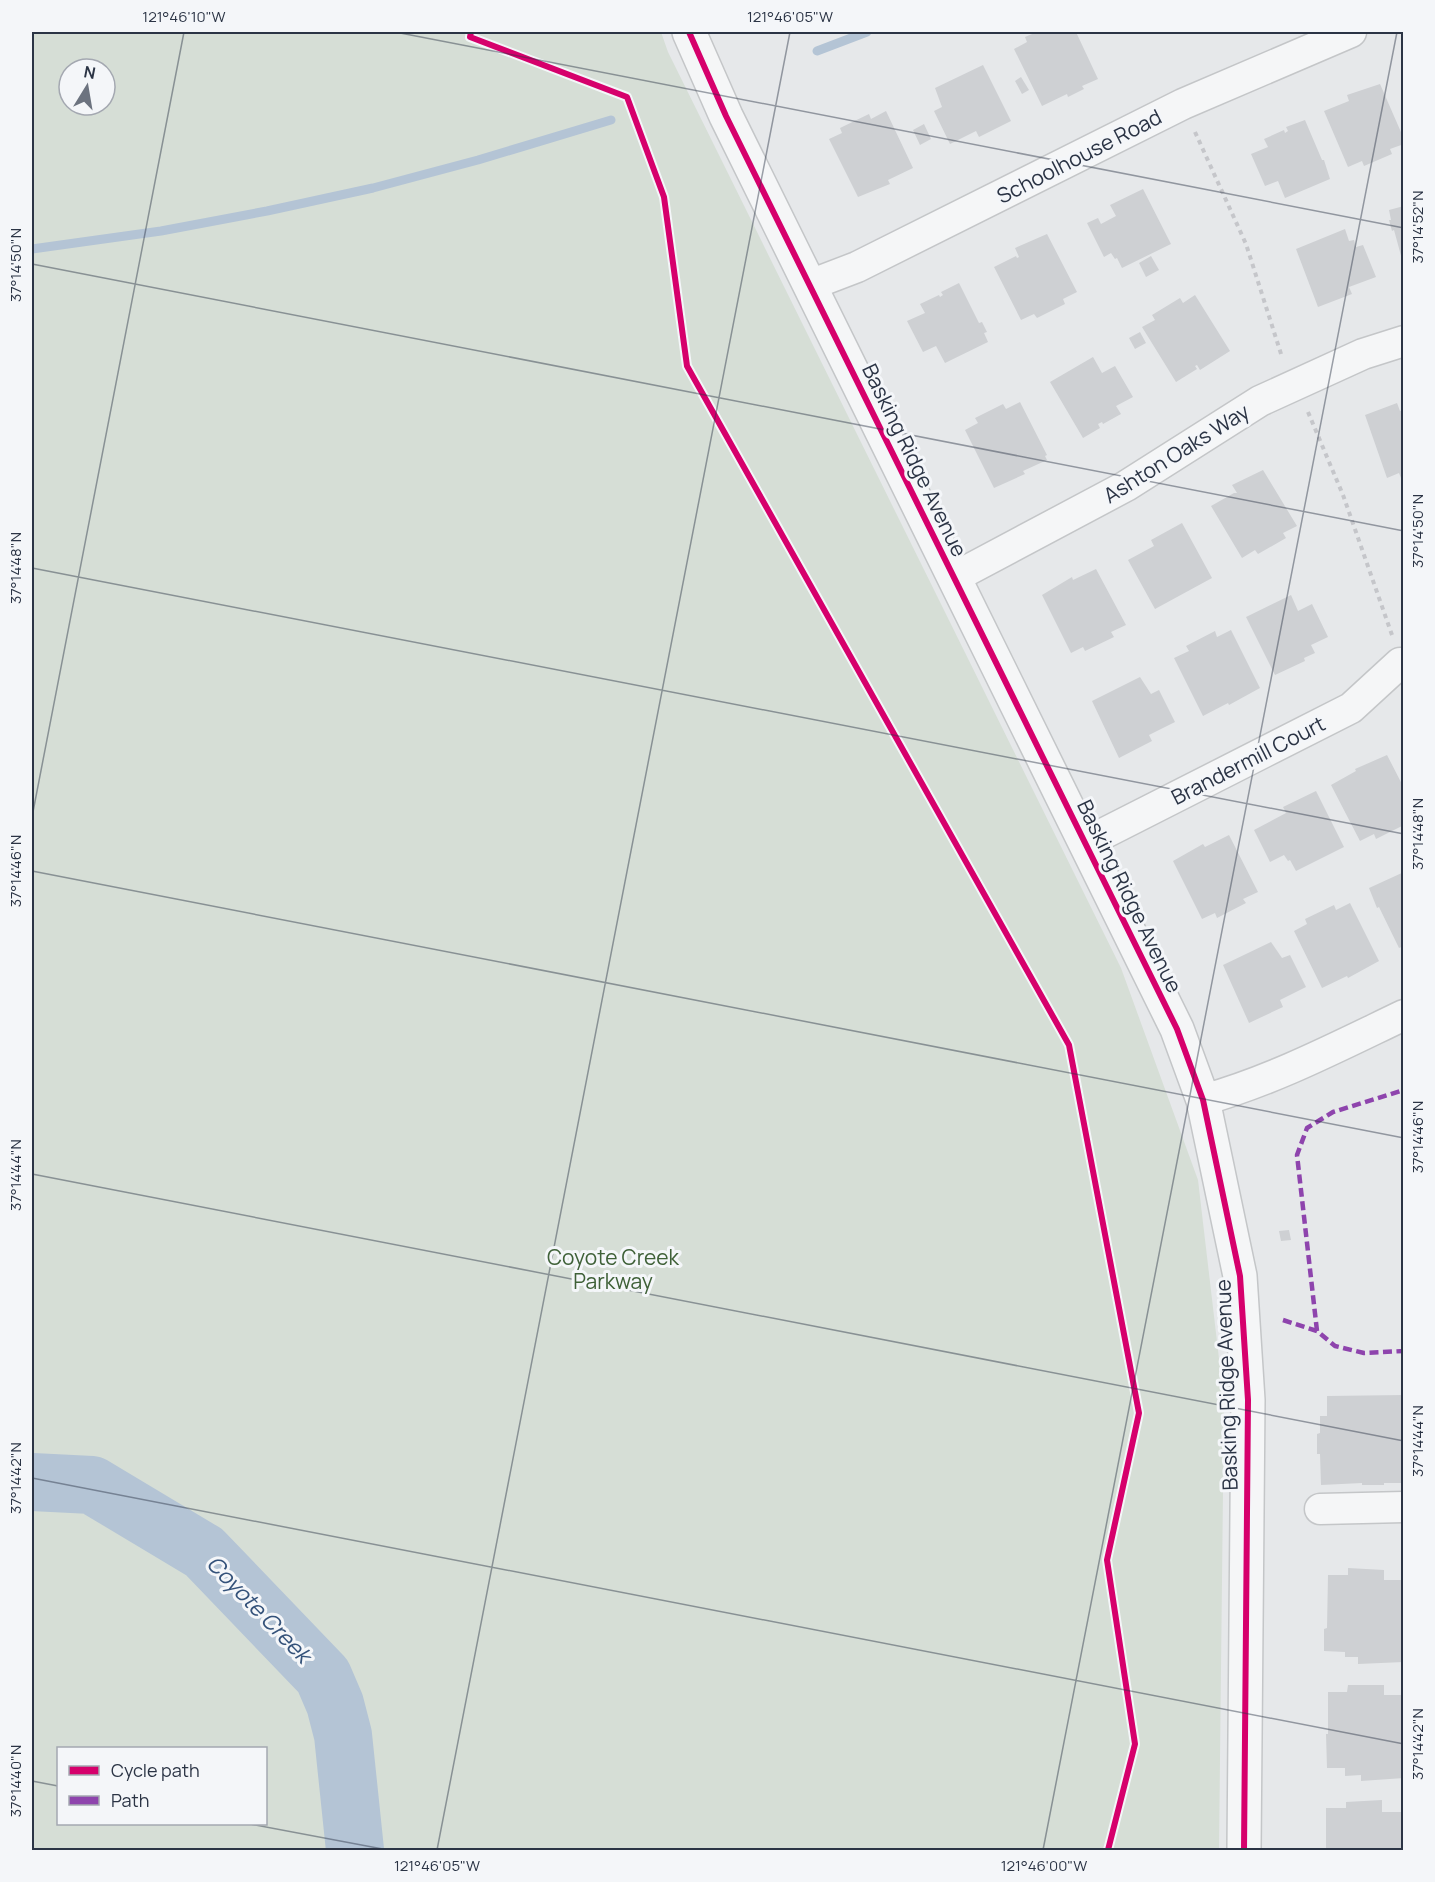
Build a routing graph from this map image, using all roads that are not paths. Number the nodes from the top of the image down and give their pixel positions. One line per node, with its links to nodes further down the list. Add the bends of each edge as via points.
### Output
1 (689, 32): 3 (street, Basking Ridge Avenue)
2 (1351, 32): 3 (street, Schoolhouse Road, via 1183,104 857,267)
3 (810, 285): 5 (street, Basking Ridge Avenue)
4 (1404, 342): 5 (street, Ashton Oaks Way, via 1363,354 1260,401 1126,486)
5 (955, 577): 7 (street, Basking Ridge Avenue)
6 (1400, 663): 7 (street, Brandermill Court, via 1351,708)
7 (1085, 843): 9 (street, Basking Ridge Avenue, via 1177,1029)
8 (1404, 1015): 9 (street, via 1282,1074)
9 (1203, 1100): 12 (street, Basking Ridge Avenue, via 1240,1276 1247,1388)
10 (1404, 1507): 11 (street)
11 (1320, 1509)
12 (1244, 1851)

